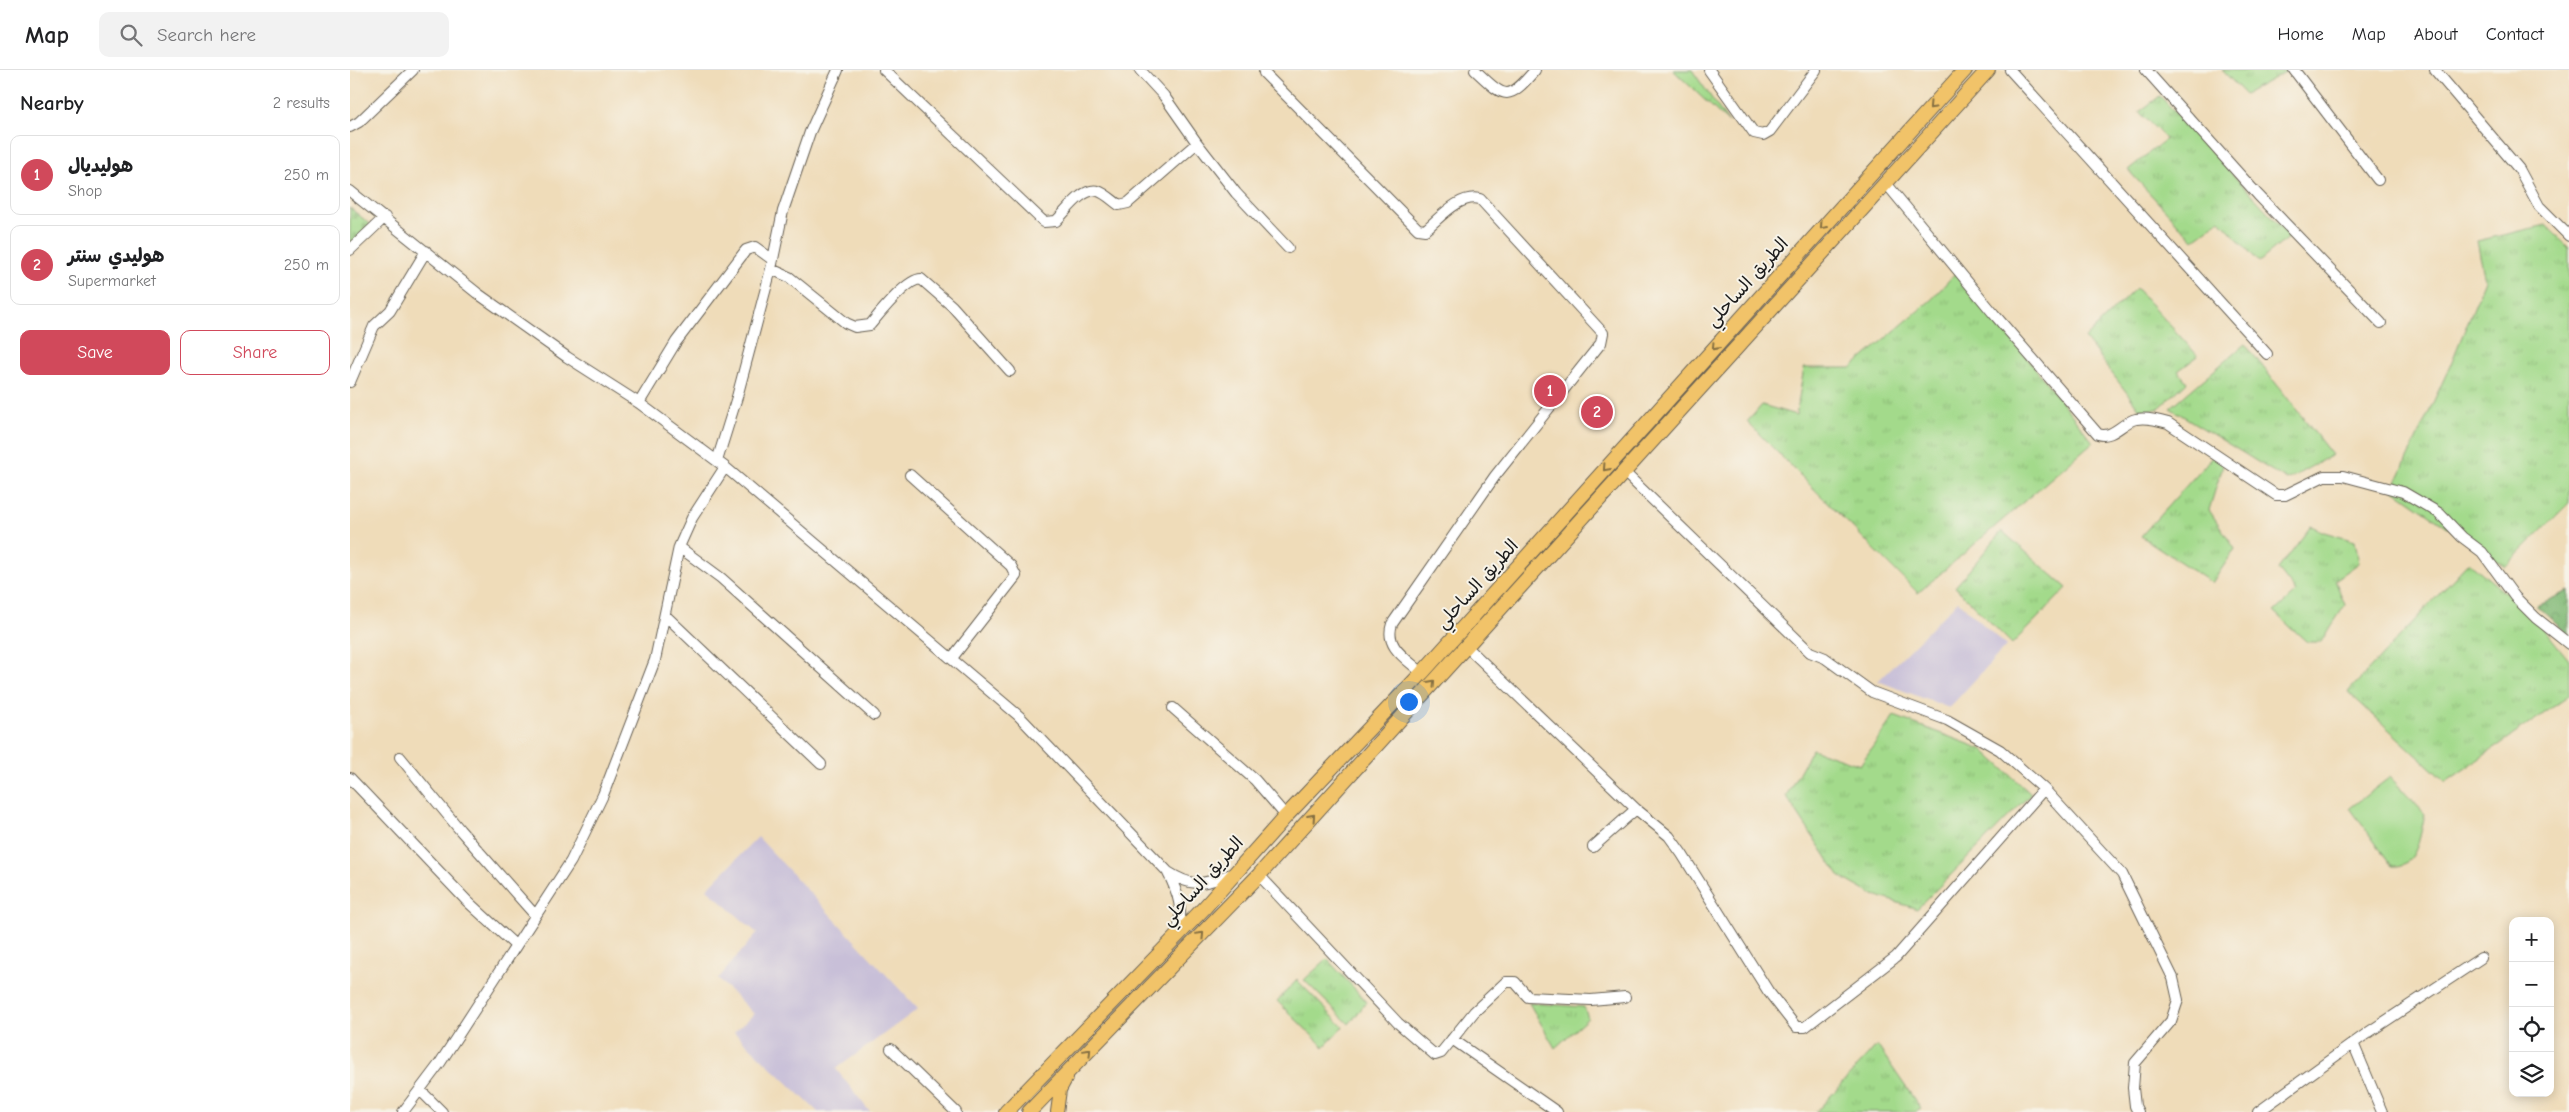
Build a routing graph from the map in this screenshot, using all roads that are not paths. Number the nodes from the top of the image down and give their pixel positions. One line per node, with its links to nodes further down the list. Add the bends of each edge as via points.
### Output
1 (412, 70): 16 (street)
2 (838, 70): 26 (street, via 794,174)
3 (884, 70): 17 (street, via 1044,222 1056,222 1089,192 1098,192 1119,205 1128,203)
4 (1140, 70): 17 (street, via 1164,96)
5 (1476, 70): 6 (street, via 1506,94 1518,90)
6 (1536, 70)
7 (1709, 70): 8 (street, via 1754,133 1763,134 1770,131)
8 (1816, 70)
9 (1965, 70): 40 (highway, الطريق الساحلي, one-way to 40)
10 (1988, 70): 19 (highway, الطريق الساحلي)
11 (2010, 70): 28 (street)
12 (2146, 70): 27 (street, via 2251,188)
13 (2294, 70): 18 (street)
14 (2435, 70): 22 (street, via 2519,168 2539,206)
15 (1264, 74): 40 (street, via 1418,229 1425,230 1462,200 1480,199 1603,333 1601,343 1495,476 1392,624 1389,635 1392,645)
16 (350, 127)
17 (1197, 143): 23 (street, via 1236,193)
18 (2378, 180)
19 (1886, 182): 33 (highway, الطريق الساحلي); 37 (street, via 2098,434 2109,435 2136,419 2168,423 2276,495 2285,495 2324,476 2343,476 2403,492 2439,513 2482,552 2515,597)
20 (350, 191): 21 (street)
21 (385, 217): 24 (street); 25 (street)
22 (2569, 236)
23 (1288, 248)
24 (350, 250)
25 (426, 251): 30 (street, via 390,311 374,326); 31 (street, via 484,298)
26 (772, 264): 29 (street, via 855,327 870,325 897,295 916,279 922,279 952,306); 31 (street, via 755,246 746,250 676,342); 32 (street)
27 (2381, 323)
28 (2267, 354)
29 (1010, 371)
30 (350, 382)
31 (639, 403): 32 (street)
32 (721, 464): 35 (street); 39 (street)
33 (1625, 472): 38 (highway, الطريق الساحلي); 46 (street, via 1810,652 1825,658 1872,692 1947,720 2000,750)
34 (910, 475): 39 (street, via 1011,566 1016,576)
35 (679, 547): 36 (street); 42 (street, via 721,578)
36 (666, 616): 44 (street); 53 (street, via 655,660 603,795 571,861)
37 (2569, 644)
38 (1466, 646): 47 (street); 52 (highway, الطريق الساحلي, one-way to 38)
39 (952, 658): 50 (street, via 1019,716)
40 (1422, 672): 48 (highway, الطريق الساحلي)
41 (1173, 708): 48 (street, via 1255,780)
42 (874, 715)
43 (400, 757): 53 (street)
44 (821, 764)
45 (350, 778): 55 (street, via 467,902)
46 (2044, 789): 47 (street, via 1896,958 1800,1028 1768,991 1682,854 1668,836); 70 (street, via 2122,874 2173,978 2178,1000 2176,1011 2135,1063 2132,1088)
47 (1636, 809): 49 (street)
48 (1286, 816): 51 (highway, الطريق الساحلي)
49 (1593, 847)
50 (1168, 871): 51 (street, via 1184,881 1199,885); 54 (street, via 1180,901)
51 (1235, 872): 54 (highway, الطريق الساحلي)
52 (1259, 875): 58 (street, via 1398,1023 1431,1052 1438,1055); 61 (highway, الطريق الساحلي, one-way to 52)
53 (535, 915): 55 (street)
54 (1177, 936): 66 (highway, الطريق الساحلي)
55 (515, 945): 62 (street)
56 (2481, 958): 59 (street)
57 (1625, 997): 58 (street, via 1599,1000 1528,997 1511,980 1490,994)
58 (1452, 1040): 69 (street)
59 (2353, 1043): 71 (street); 72 (street)
60 (890, 1049): 65 (street)
61 (1071, 1069): 67 (highway, الطريق الساحلي); 68 (main road, via 1060,1090)
62 (420, 1090): 63 (street); 64 (street)
63 (403, 1112)
64 (442, 1112)
65 (956, 1112)
66 (1006, 1112)
67 (1029, 1112)
68 (1057, 1112)
69 (1556, 1112)
70 (2138, 1112)
71 (2258, 1112)
72 (2382, 1112)

